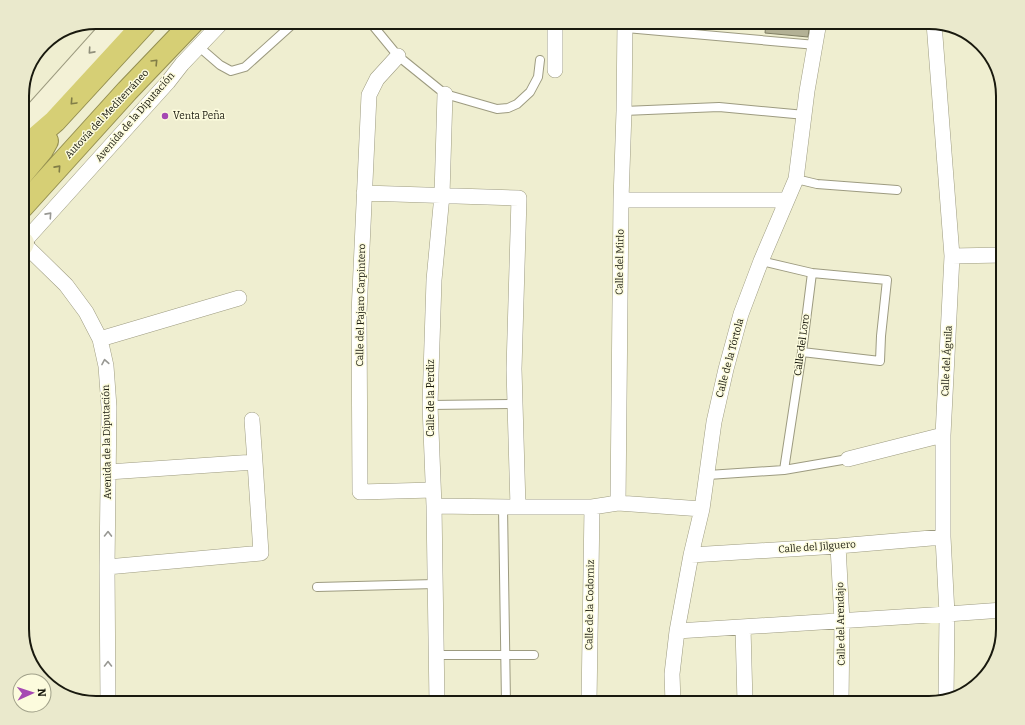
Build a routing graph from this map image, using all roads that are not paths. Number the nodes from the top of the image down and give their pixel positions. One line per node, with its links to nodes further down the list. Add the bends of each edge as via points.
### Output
1 (110, 29): 19 (street, one-way to 19)
2 (140, 29): 21 (highway, one-way to 21)
3 (186, 29): 28 (highway, Autovía del Mediterráneo, one-way to 3)
4 (215, 29): 13 (street, Avenida de la Diputación)
5 (287, 29): 13 (lane, via 245,67 231,71)
6 (376, 29): 14 (lane)
7 (555, 29): 16 (street)
8 (626, 29): 18 (street, Calle del Mirlo)
9 (664, 29): 12 (lane)
10 (818, 29): 12 (street, Calle de la Tórtola)
11 (935, 30): 34 (street, Calle del Águila)
12 (816, 45): 20 (street, Calle de la Tórtola)
13 (198, 46): 31 (street, Avenida de la Diputación, one-way to 13)
14 (398, 56): 17 (lane); 26 (street, Calle del Pajaro Carpintero, via 377,79 369,95)
15 (540, 60): 17 (lane, via 538,77 530,92 517,104 508,108 497,109)
16 (556, 70)
17 (445, 94): 27 (street, Calle de la Perdiz)
18 (624, 111): 20 (lane, via 719,107); 29 (street, Calle del Mirlo)
19 (29, 116)
20 (805, 116): 24 (street, Calle de la Tórtola)
21 (55, 121): 22 (highway); 23 (highway, via 42,150)
22 (29, 144)
23 (29, 166)
24 (796, 179): 25 (lane, via 817,184); 30 (street, Calle de la Tórtola)
25 (897, 190)
26 (364, 192): 27 (street); 49 (street, Calle del Pajaro Carpintero, via 359,313 360,492)
27 (442, 195): 40 (street, via 519,198); 41 (street, Calle de la Perdiz, via 434,280)
28 (29, 199)
29 (621, 200): 30 (street); 50 (street, Calle del Mirlo)
30 (786, 200): 35 (street, Calle de la Tórtola)
31 (29, 237)
32 (29, 250): 38 (street, Avenida de la Diputación, via 66,285 86,312)
33 (996, 255): 34 (street)
34 (952, 256): 43 (street, Calle del Águila)
35 (761, 261): 36 (lane); 48 (street, Calle de la Tórtola, via 741,314 726,369 714,422)
36 (812, 273): 39 (lane, Calle del Loro); 39 (lane, via 887,280 880,361)
37 (239, 298): 38 (street)
38 (100, 339): 47 (street, Avenida de la Diputación, one-way to 38, via 109,407 106,366)
39 (802, 352): 46 (lane, Calle del Loro)
40 (515, 404): 41 (lane); 53 (street)
41 (430, 405): 49 (street, Calle de la Perdiz)
42 (252, 420): 45 (street)
43 (943, 435): 44 (street); 56 (street, Calle del Águila)
44 (848, 459): 46 (lane)
45 (255, 462): 47 (street); 59 (street, via 261,553)
46 (784, 470): 48 (lane)
47 (108, 472): 59 (street, Avenida de la Diputación, one-way to 47)
48 (708, 475): 55 (street, Calle de la Tórtola)
49 (433, 490): 51 (street, Calle de la Perdiz)
50 (618, 503): 54 (street); 55 (street)
51 (434, 506): 52 (street); 60 (street, Calle de la Perdiz)
52 (503, 507): 53 (street); 68 (lane)
53 (518, 507): 54 (street)
54 (592, 507): 74 (street, Calle de la Codorniz)
55 (702, 509): 58 (street, Calle de la Tórtola)
56 (943, 537): 57 (street, Calle del Jilguero); 63 (street, Calle del Águila)
57 (838, 546): 58 (street, Calle del Jilguero); 64 (street, Calle del Arendajo)
58 (691, 555): 66 (street, Calle de la Tórtola)
59 (108, 567): 71 (street, Avenida de la Diputación, one-way to 59)
60 (436, 584): 61 (lane); 67 (street, Calle de la Perdiz)
61 (317, 587)
62 (996, 610): 63 (street)
63 (947, 614): 64 (street); 70 (street, Calle del Águila)
64 (842, 621): 65 (street); 77 (street, Calle del Arendajo)
65 (743, 627): 66 (street); 76 (street)
66 (677, 631): 75 (street, Calle de la Tórtola, via 672,674)
67 (437, 655): 68 (lane); 72 (street, Calle de la Perdiz)
68 (505, 655): 69 (lane); 73 (lane)
69 (534, 655)
70 (946, 694)
71 (108, 696)
72 (437, 696)
73 (506, 696)
74 (589, 696)
75 (673, 696)
76 (745, 696)
77 (841, 696)

